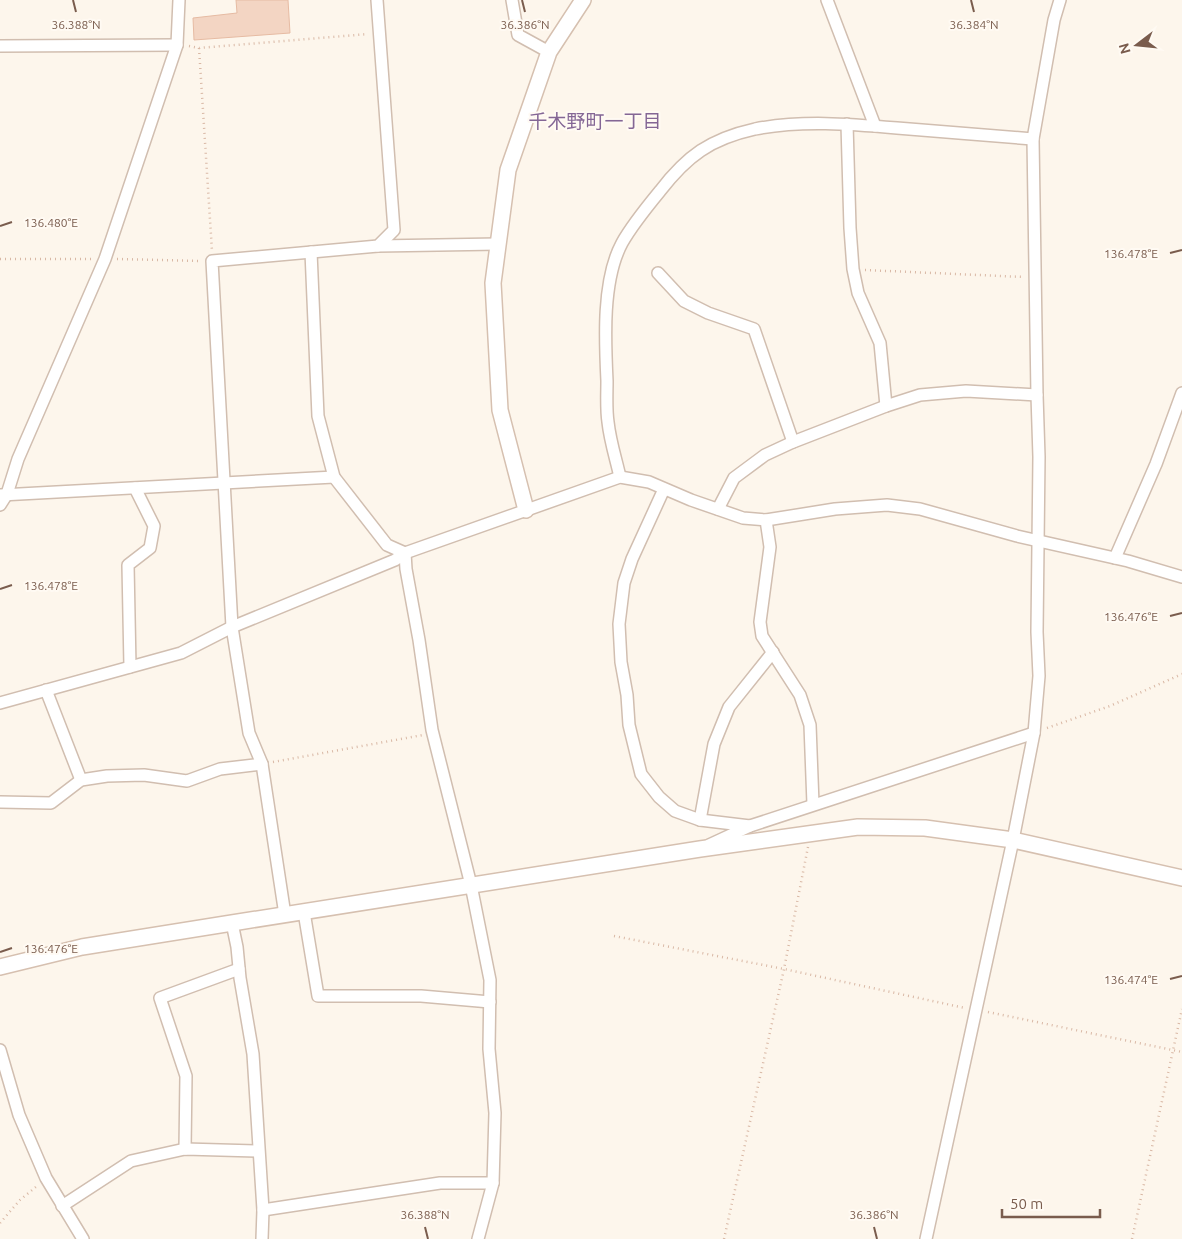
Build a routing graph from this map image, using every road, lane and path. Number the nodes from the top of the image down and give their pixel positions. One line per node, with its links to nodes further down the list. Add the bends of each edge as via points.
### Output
1 (179, 0): 8 (street)
2 (376, 0): 7 (street)
3 (512, 0): 10 (street, via 518,35)
4 (583, 0): 10 (street)
5 (827, 0): 12 (street)
6 (1060, 0): 13 (street)
7 (379, 33): 15 (street, via 394,230); 19 (path, via 199,48)
8 (178, 44): 9 (street); 17 (street)
9 (0, 46)
10 (548, 52): 14 (street, via 508,170)
11 (848, 124): 12 (street); 20 (street); 28 (street, via 754,129 714,142 696,152 677,169 622,244 613,268 606,307 608,423)
12 (875, 126): 13 (street)
13 (1033, 139): 22 (street)
14 (498, 244): 15 (street); 35 (street, via 493,283 500,410)
15 (378, 246): 16 (street)
16 (312, 252): 19 (street); 27 (street, via 318,416)
17 (105, 259): 18 (path); 19 (path); 32 (street)
18 (0, 260)
19 (212, 261): 29 (street)
20 (852, 269): 22 (path); 25 (street, via 858,293 880,343)
21 (658, 273): 26 (street, via 684,301 754,329)
22 (1036, 277): 24 (street)
23 (1182, 393): 39 (street, via 1156,464)
24 (1036, 395): 25 (street, via 966,391 920,395); 37 (street)
25 (886, 406): 26 (street)
26 (793, 442): 34 (street, via 765,455 734,478)
27 (334, 477): 29 (street); 38 (street, via 387,546)
28 (620, 478): 31 (street, via 649,482); 35 (street)
29 (225, 483): 30 (street); 41 (street)
30 (135, 488): 32 (street); 43 (street, via 154,526 150,548 128,565)
31 (664, 489): 34 (street); 53 (street, via 624,583 619,624 621,662 629,725 641,774 675,811)
32 (3, 494): 33 (street)
33 (0, 505)
34 (718, 509): 36 (street, via 743,518)
35 (526, 510): 38 (street)
36 (766, 520): 37 (street, via 887,504 920,509); 42 (street, via 770,547 760,622 762,636)
37 (1038, 540): 39 (street); 48 (street, via 1039,676)
38 (405, 553): 41 (street, via 395,560); 47 (street)
39 (1115, 558): 40 (street)
40 (1182, 577)
41 (232, 627): 43 (street, via 181,653); 49 (street, via 249,733)
42 (773, 652): 52 (street, via 800,695 810,725); 53 (street, via 729,707 714,744)
43 (130, 667): 45 (street)
44 (1182, 674): 48 (path, via 1110,706)
45 (46, 690): 46 (street); 50 (street)
46 (0, 703)
47 (433, 733): 49 (path); 59 (street)
48 (1034, 733): 52 (street); 56 (street)
49 (262, 764): 50 (street, via 220,769 187,780 144,775); 61 (street)
50 (80, 780): 51 (street, via 51,803)
51 (0, 802)
52 (813, 804): 54 (street)
53 (700, 820): 54 (street)
54 (750, 826): 57 (street)
55 (811, 834): 56 (street, via 858,827 925,828); 57 (street); 66 (path)
56 (1013, 840): 58 (street); 69 (street)
57 (700, 849): 59 (street)
58 (1182, 878)
59 (471, 885): 60 (street); 67 (street, via 490,980)
60 (304, 912): 61 (street); 67 (street, via 318,996 421,996)
61 (285, 915): 62 (street)
62 (232, 923): 64 (street, via 82,947); 65 (street)
63 (614, 936): 66 (path)
64 (0, 967)
65 (239, 969): 73 (street, via 160,998 186,1076); 74 (street, via 253,1054)
66 (784, 969): 69 (path); 83 (path)
67 (490, 1002): 76 (street, via 489,1049 495,1114)
68 (1182, 1009): 71 (path)
69 (977, 1010): 71 (path); 84 (street)
70 (0, 1050): 75 (street, via 19,1115)
71 (1174, 1050): 72 (path); 85 (path)
72 (1182, 1052)
73 (185, 1149): 74 (street); 77 (street, via 131,1161)
74 (258, 1151): 78 (street)
75 (46, 1178): 77 (street); 79 (path)
76 (493, 1183): 78 (street, via 440,1182); 82 (street)
77 (62, 1206): 80 (street)
78 (263, 1210): 81 (street)
79 (0, 1223)
80 (83, 1239)
81 (262, 1239)
82 (478, 1239)
83 (724, 1239)
84 (926, 1239)
85 (1132, 1239)

